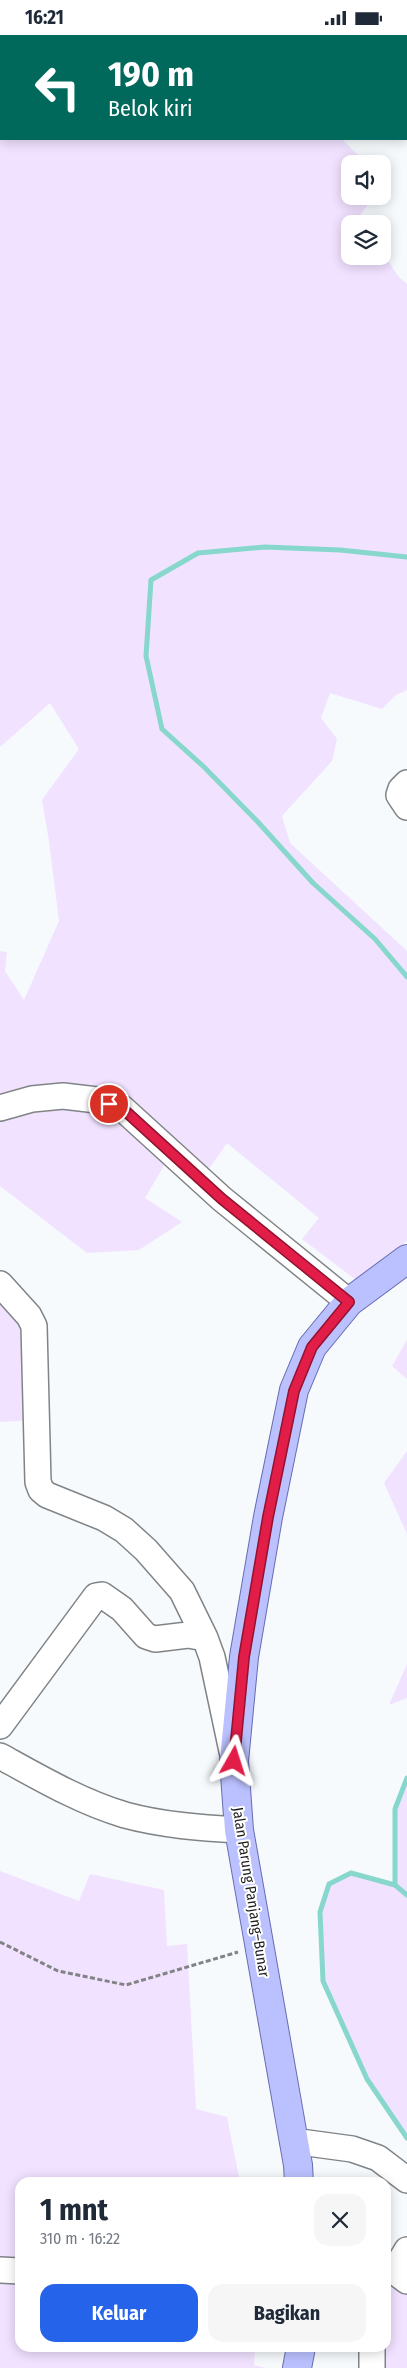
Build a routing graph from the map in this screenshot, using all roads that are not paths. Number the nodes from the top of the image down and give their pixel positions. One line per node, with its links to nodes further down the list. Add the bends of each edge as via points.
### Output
1 (407, 783): 2 (street, via 399,795)
2 (407, 807)
3 (0, 1108): 6 (street, via 63,1095 122,1108 222,1199)
4 (407, 1259): 6 (main road, Jalan Parung Panjang–Bunar)
5 (0, 1283): 7 (street, via 34,1326 38,1482 41,1490 124,1530 182,1591)
6 (349, 1302): 10 (main road, Jalan Parung Panjang–Bunar, via 312,1347 294,1391 246,1647)
7 (205, 1638): 8 (street, via 188,1635 155,1639 146,1636 122,1609 102,1595 96,1596); 10 (street)
8 (0, 1725)
9 (0, 1756): 11 (street, via 66,1792 125,1815 184,1827)
10 (234, 1761): 11 (main road, Jalan Parung Panjang–Bunar)
11 (239, 1830): 12 (main road, Jalan Parung Panjang–Bunar)
12 (301, 2168): 13 (street, via 352,2149 378,2158)
13 (407, 2180)
14 (407, 2250): 17 (street, via 398,2265 399,2275)
15 (0, 2270): 16 (street)
16 (15, 2271)
17 (407, 2281)
18 (299, 2352): 20 (main road)
19 (372, 2352): 21 (street)
20 (297, 2368)
21 (372, 2368)

